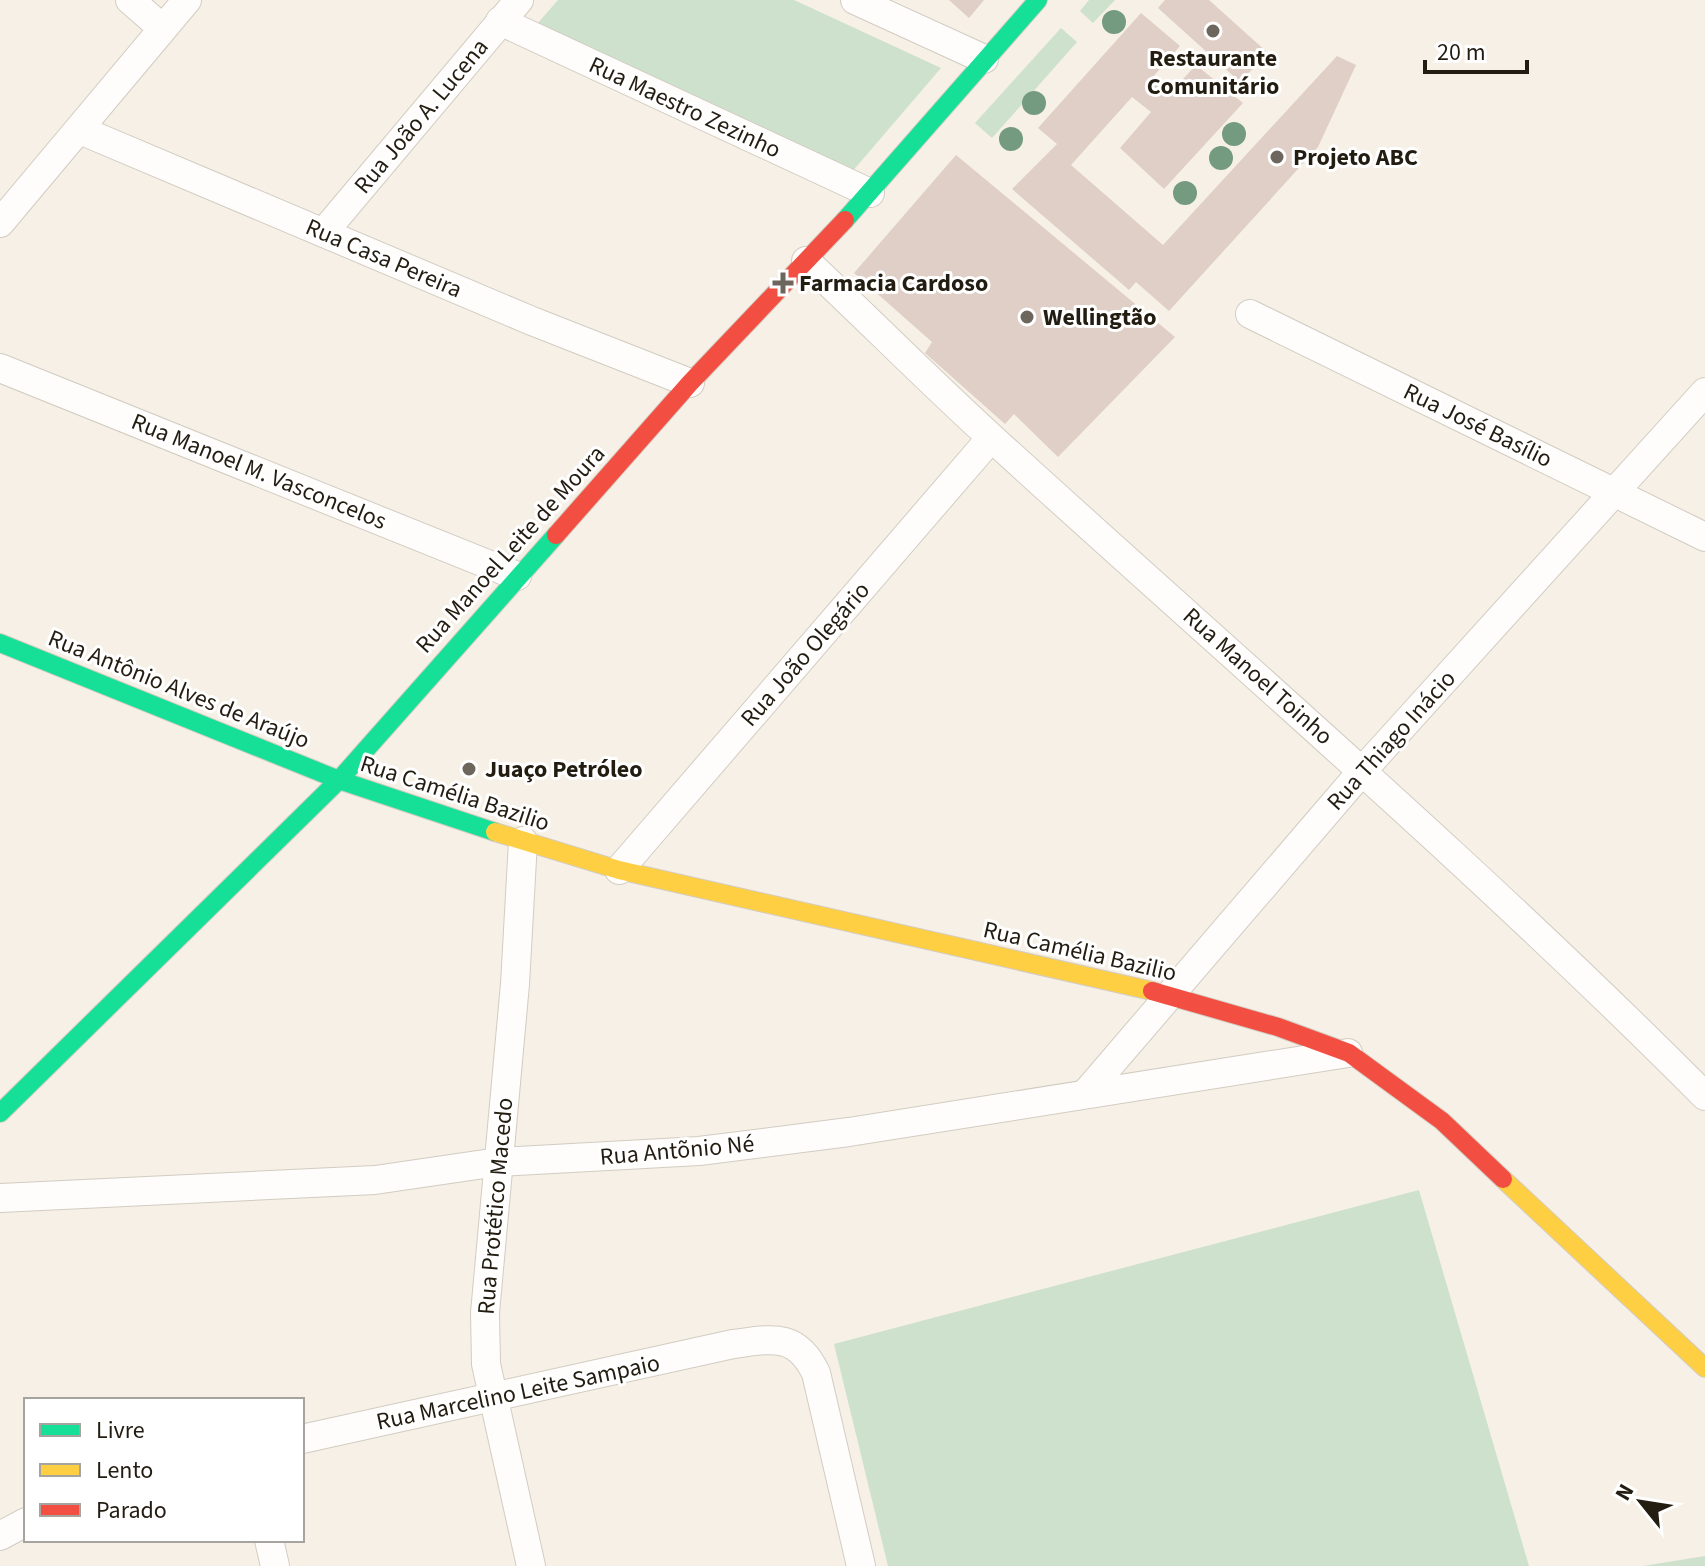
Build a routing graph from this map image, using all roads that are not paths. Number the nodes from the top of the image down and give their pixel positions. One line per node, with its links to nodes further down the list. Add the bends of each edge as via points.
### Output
1 (130, 0): 7 (street)
2 (187, 0): 7 (street)
3 (519, 0): 6 (street, Rua João A. Lucena)
4 (855, 0): 8 (street)
5 (1038, 0): 8 (street, Rua Manoel Leite de Moura)
6 (500, 21): 10 (street, Rua Maestro Zezinho); 12 (street, Rua João A. Lucena)
7 (162, 28): 9 (street)
8 (984, 59): 10 (street, Rua Manoel Leite de Moura)
9 (80, 130): 11 (street); 12 (street, Rua Casa Pereira)
10 (870, 193): 13 (street, Rua Manoel Leite de Moura)
11 (0, 223)
12 (324, 232): 16 (street, Rua Casa Pereira)
13 (806, 261): 16 (street, Rua Manoel Leite de Moura); 18 (street, Rua Manoel Toinho)
14 (1250, 314): 19 (street, Rua José Basílio)
15 (0, 368): 21 (street, Rua Manoel M. Vasconcelos)
16 (690, 383): 21 (street, Rua Manoel Leite de Moura)
17 (1705, 392): 19 (street, Rua Thiago Inácio)
18 (991, 438): 23 (street, Rua Manoel Toinho); 26 (street, Rua João Olegário)
19 (1615, 493): 20 (street, Rua José Basílio); 23 (street, Rua Thiago Inácio)
20 (1705, 537)
21 (517, 576): 24 (street, Rua Manoel Leite de Moura)
22 (0, 643): 24 (street, Rua Antônio Alves de Araújo)
23 (1363, 770): 27 (street, Rua Thiago Inácio); 30 (street, Rua Manoel Toinho)
24 (339, 780): 25 (street, Rua Camélia Bazilio); 31 (street, Rua Manoel Leite de Moura)
25 (523, 841): 26 (street, Rua Camélia Bazilio); 32 (street, Rua Protético Macedo)
26 (619, 870): 27 (street, Rua Camélia Bazilio)
27 (1168, 995): 28 (street, Rua Camélia Bazilio); 29 (street, Rua Thiago Inácio)
28 (1349, 1053): 29 (street, Rua Antõnio Né); 34 (street, Rua Camélia Bazilio, via 1442,1121)
29 (1085, 1094): 32 (street, Rua Antõnio Né, via 699,1151)
30 (1705, 1096)
31 (0, 1113)
32 (498, 1162): 33 (street, Rua Antõnio Né, via 375,1180); 35 (street, Rua Protético Macedo, via 485,1313 486,1364)
33 (0, 1198)
34 (1705, 1368)
35 (494, 1399): 36 (street, Rua Marcelino Leite Sampaio); 41 (street, Rua Protético Macedo); 42 (street, Rua Marcelino Leite Sampaio, via 733,1344 797,1346 808,1357 822,1394)
36 (304, 1439)
37 (24, 1523): 38 (street)
38 (0, 1536)
39 (269, 1542): 40 (street)
40 (275, 1566)
41 (531, 1566)
42 (861, 1566)

